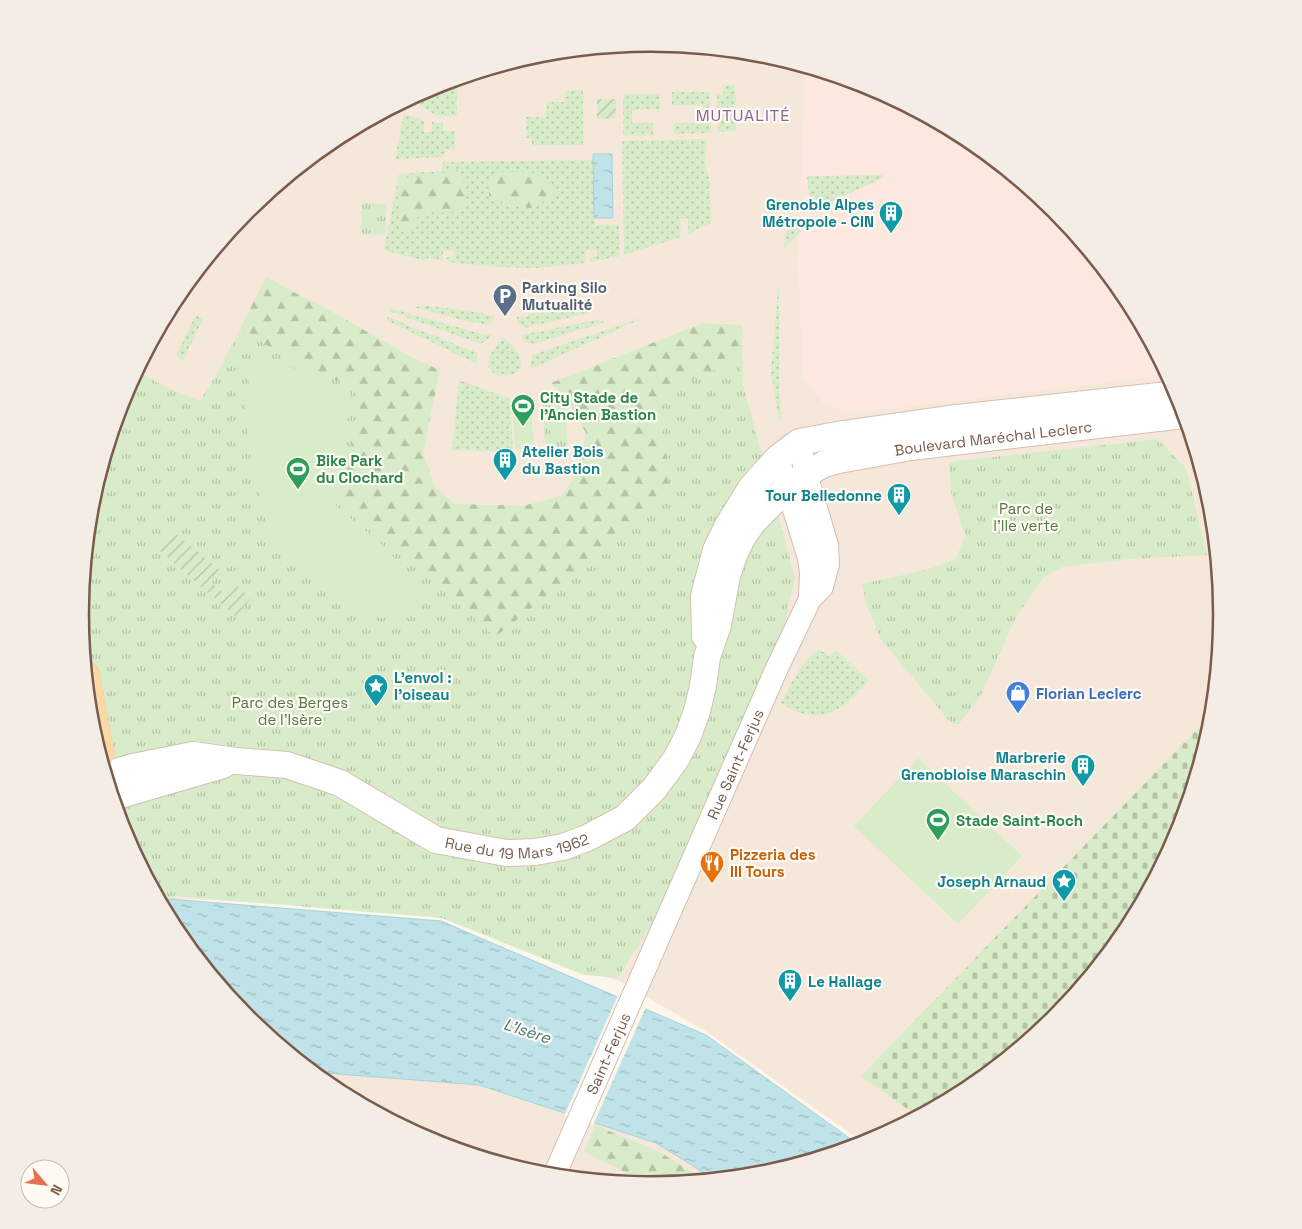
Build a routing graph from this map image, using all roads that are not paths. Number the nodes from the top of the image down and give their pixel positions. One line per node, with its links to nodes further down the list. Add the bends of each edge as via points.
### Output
1 (1168, 395): 3 (main road, Boulevard Maréchal Leclerc, via 948,419)
2 (1176, 416): 5 (main road, Boulevard Maréchal Leclerc, via 911,447 824,464)
3 (798, 442): 4 (main road, Rue du 19 Mars 1962); 5 (street)
4 (778, 458): 5 (street); 6 (main road, Rue du 19 Mars 1962, via 738,506 716,550 704,596)
5 (797, 481): 6 (main road, Rue du 19 Mars 1962, via 753,522 742,538 727,576 718,625); 10 (street, Rue Saint-Ferjus, via 811,573 810,599 776,668)
6 (707, 657): 7 (main road, Rue du 19 Mars 1962, via 701,694 688,736 654,789 619,821 563,847 506,853 436,840 340,783 287,765)
7 (236, 761): 8 (main road, Rue du 19 Mars 1962, via 193,755); 9 (main road, Rue du 19 Mars 1962)
8 (112, 773)
9 (119, 795)
10 (662, 930): 11 (street, Saint-Ferjus)
11 (557, 1169)

